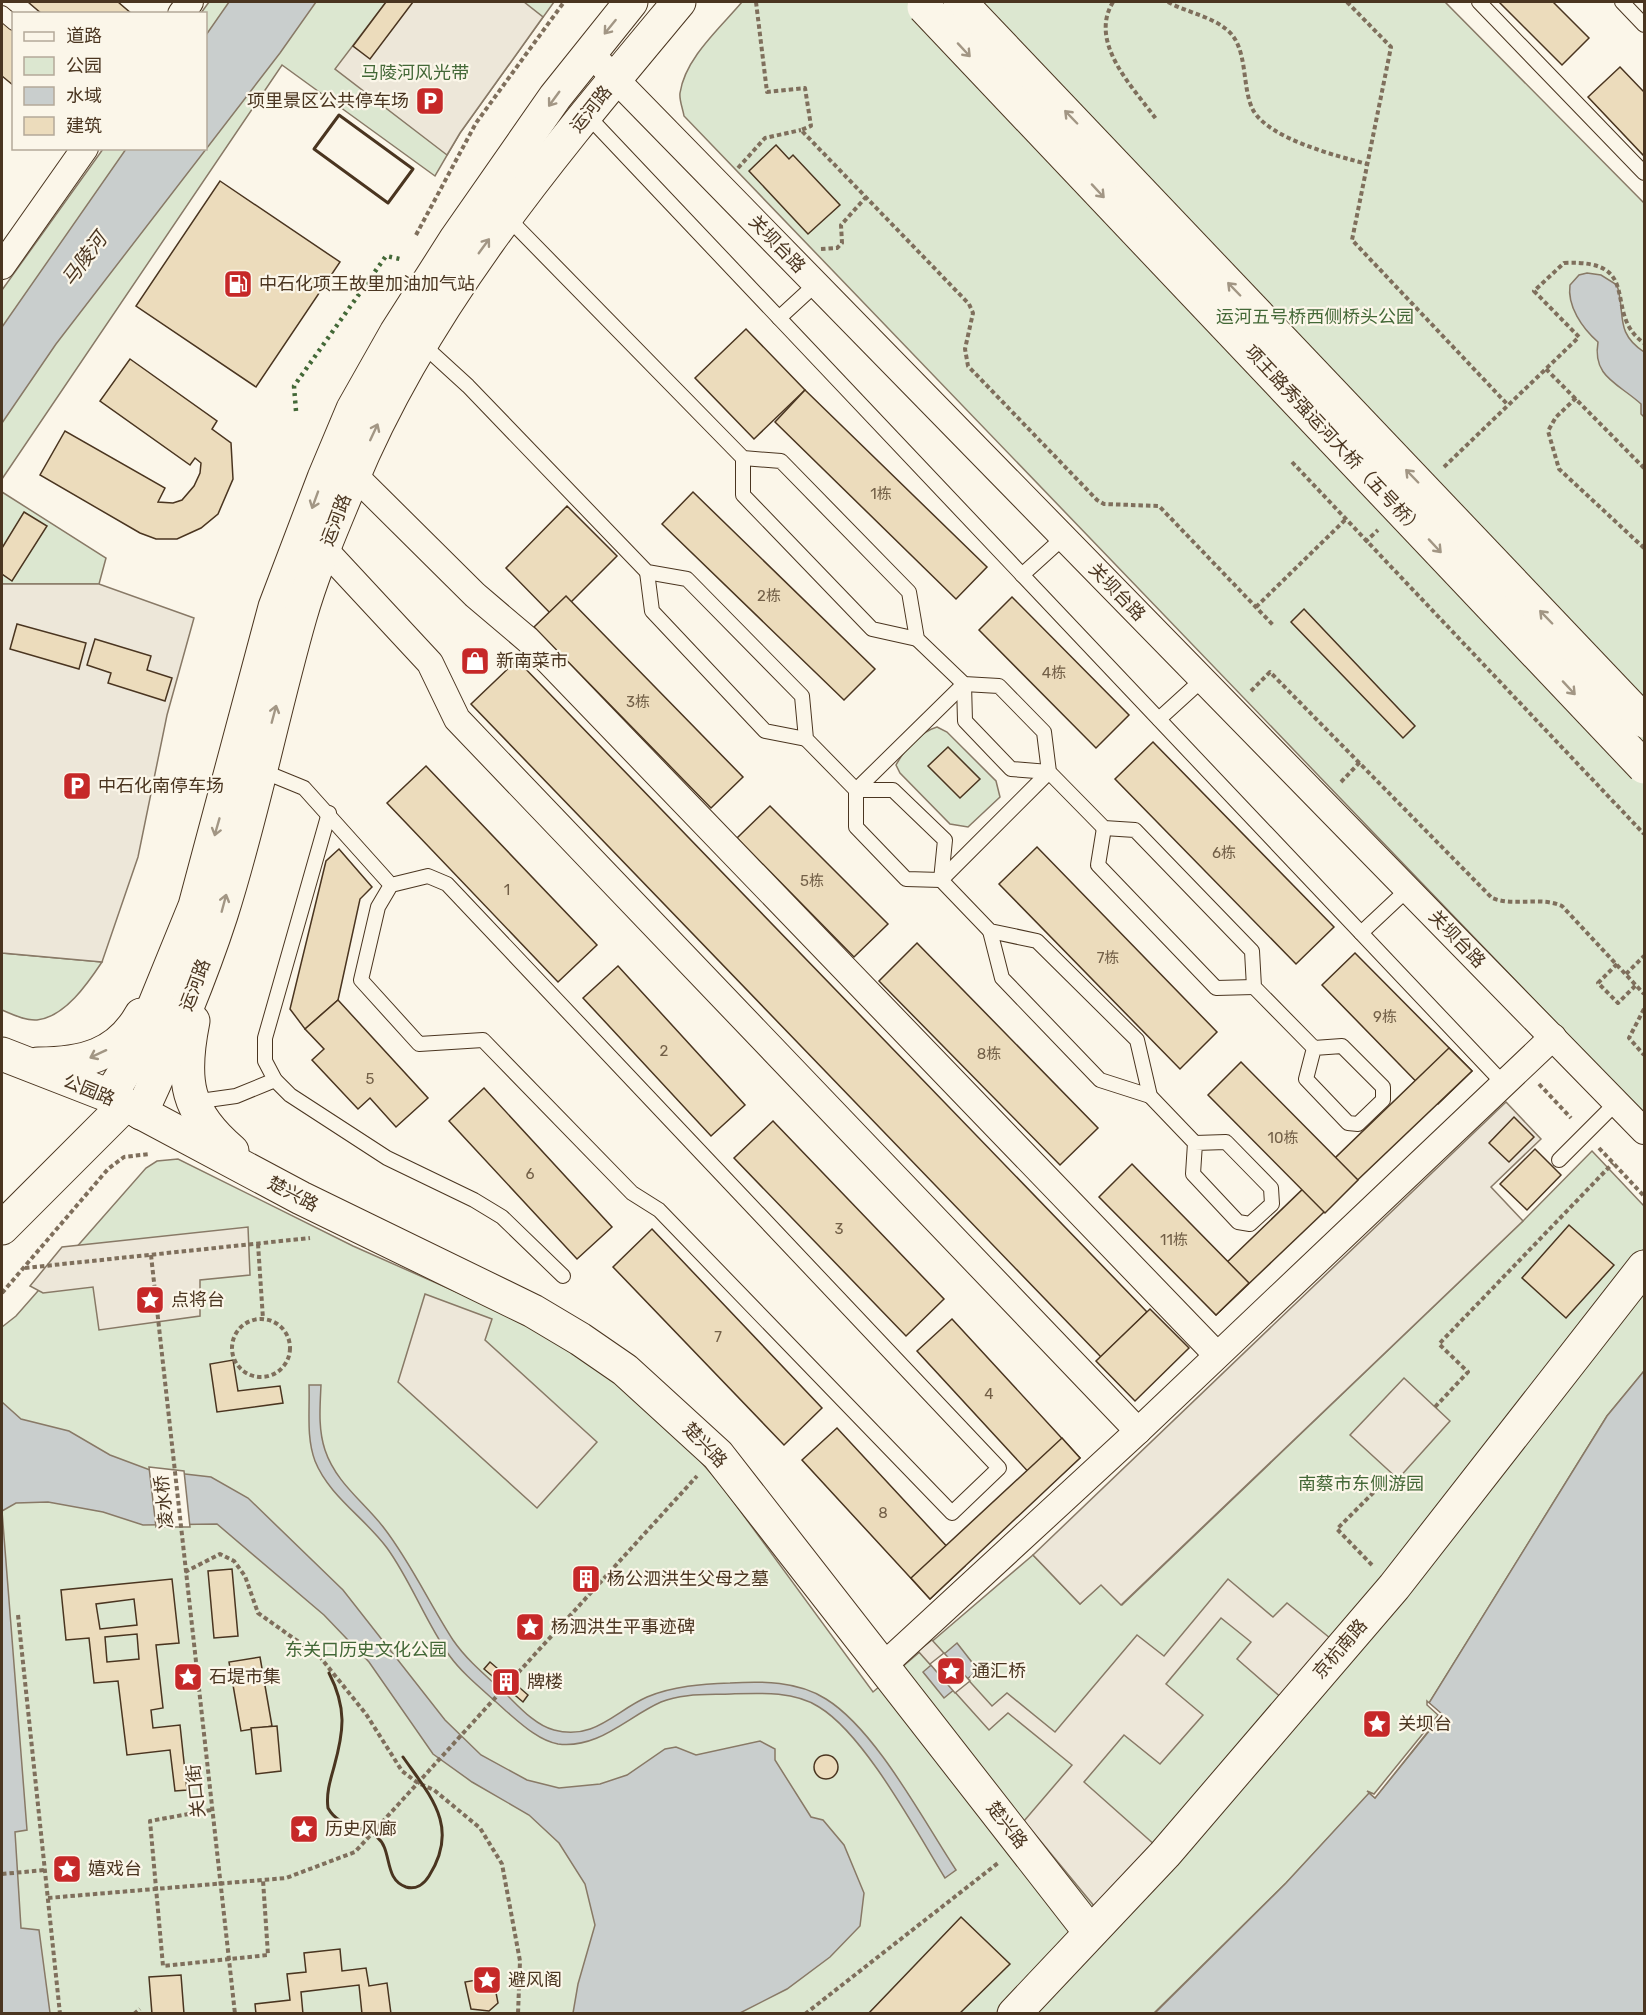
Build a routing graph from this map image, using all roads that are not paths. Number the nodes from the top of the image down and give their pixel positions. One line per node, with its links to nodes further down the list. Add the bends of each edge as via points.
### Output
1 (631, 2): 8 (street, 运河路, one-way to 8)
2 (679, 2): 9 (street, 运河路)
3 (960, 2): 28 (street, 项王路秀强运河大桥（五号桥）, one-way to 3, bridge)
4 (1479, 2): 12 (lane)
5 (1622, 2): 7 (lane)
6 (924, 7): 31 (street, 项王路秀强运河大桥（五号桥）, one-way to 31, bridge)
7 (1644, 25)
8 (590, 53): 9 (street, 关坝台路); 13 (street, 运河路, one-way to 13, via 555,97)
9 (615, 79): 10 (street, 运河路); 15 (street, 关坝台路)
10 (586, 114): 13 (street, 运河路); 16 (lane)
11 (84, 150): 14 (street)
12 (1644, 173)
13 (494, 209): 17 (street, 运河路); 18 (lane)
14 (2, 266)
15 (816, 284): 16 (lane); 20 (street, 关坝台路)
16 (780, 318): 23 (lane)
17 (409, 338): 19 (street, 运河路, via 353,409); 22 (lane, via 468,386)
18 (743, 458): 24 (lane, via 781,461 909,592); 24 (lane, via 743,495 872,629)
19 (342, 470): 21 (street, 运河路); 60 (street, via 528,640)
20 (1064, 537): 23 (lane); 25 (street, 关坝台路)
21 (313, 544): 30 (street, 运河路, via 275,608); 61 (street, via 430,663 457,719)
22 (647, 572): 29 (lane, via 651,611 765,731); 29 (lane, via 687,579 802,696)
23 (1023, 575): 27 (lane)
24 (917, 639): 26 (lane)
25 (1203, 679): 27 (lane); 38 (street, 关坝台路)
26 (964, 684): 32 (lane, via 999,687 1022,709 1044,732); 32 (lane, via 965,721 1011,769); 33 (lane)
27 (1159, 719): 40 (lane)
28 (1644, 721)
29 (806, 739): 33 (lane)
30 (247, 766): 34 (lane, via 304,788); 41 (street, 运河路, via 195,906)
31 (1644, 767)
32 (1049, 772): 35 (lane); 36 (lane)
33 (856, 790): 36 (lane, via 856,827 906,879); 36 (lane, via 893,790 945,840)
34 (329, 813): 37 (lane); 46 (lane, via 265,1038 265,1061)
35 (1104, 828): 42 (lane, via 1135,830 1252,951); 42 (lane, via 1098,865 1216,988)
36 (941, 880): 39 (lane)
37 (391, 885): 37 (lane, via 378,907 361,980 419,1044 483,1040 632,1193 659,1210 952,1513 999,1468 447,884 428,876)
38 (1408, 889): 40 (lane); 43 (street, 关坝台路)
39 (990, 931): 48 (lane, via 1002,978 1100,1080); 48 (lane, via 1037,941 1137,1040)
40 (1361, 933): 47 (lane)
41 (195, 946): 45 (street, one-way to 45, via 121,1042 81,1061); 49 (street, via 189,1048); 51 (street, 运河路, via 133,1058)
42 (1254, 987): 44 (lane)
43 (1553, 1037): 47 (street); 50 (street, 关坝台路)
44 (1314, 1048): 44 (lane, via 1342,1046 1383,1087 1383,1100 1358,1124 1348,1123 1306,1079)
45 (12, 1059): 51 (street, 公园路)
46 (275, 1080): 49 (lane, via 236,1096); 59 (lane, via 290,1095 387,1158 501,1217)
47 (1504, 1084): 60 (street)
48 (1150, 1096): 54 (lane)
49 (191, 1102): 56 (street, via 210,1132)
50 (1617, 1102): 52 (street, 关坝台路); 55 (lane)
51 (126, 1105): 53 (street, 公园路); 57 (street, 运河路)
52 (1644, 1131)
53 (164, 1143): 56 (street, 楚兴路)
54 (1195, 1143): 54 (lane, via 1226,1142 1271,1188 1272,1204 1250,1224 1238,1222 1193,1174)
55 (1559, 1160)
56 (268, 1181): 62 (street, 楚兴路, via 533,1311 625,1370 718,1455)
57 (2, 1228)
58 (1644, 1267): 63 (street, 京杭南路, via 1394,1587 1165,1854)
59 (563, 1276)
60 (1217, 1355): 61 (street)
61 (1138, 1431): 62 (street)
62 (883, 1666): 63 (street, 楚兴路)
63 (1090, 1932): 64 (street, 京杭南路)
64 (1014, 2013)

